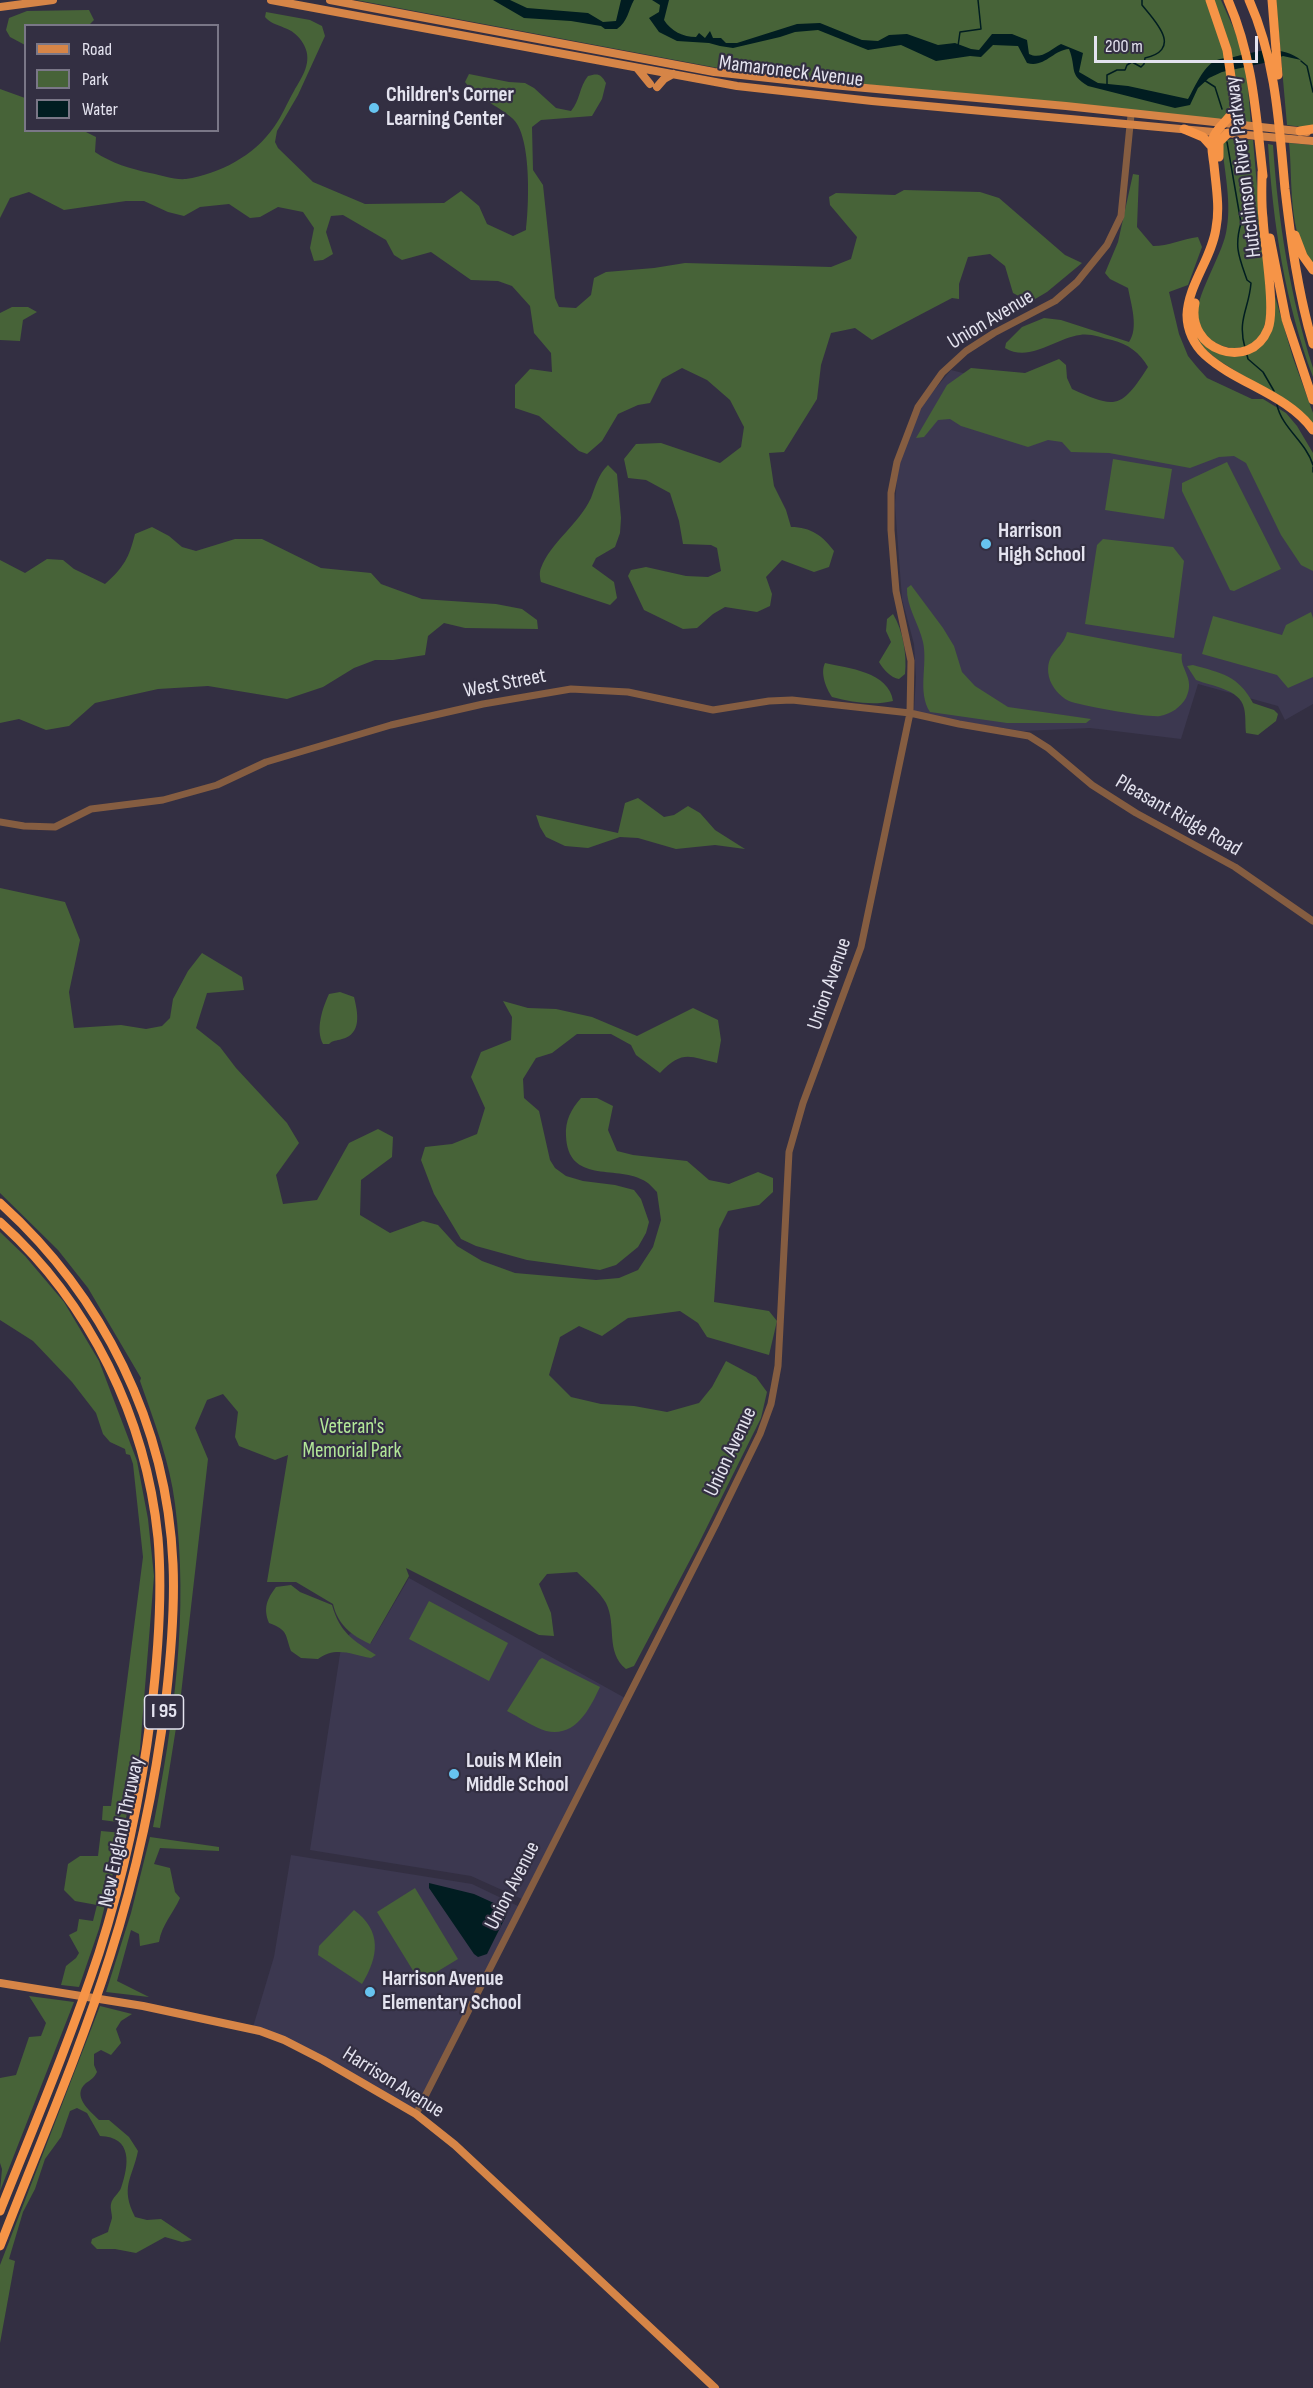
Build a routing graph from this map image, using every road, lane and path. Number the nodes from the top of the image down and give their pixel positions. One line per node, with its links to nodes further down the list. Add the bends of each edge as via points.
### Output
1 (53, 0): 8 (main road)
2 (271, 0): 9 (main road, Mamaroneck Avenue)
3 (330, 0): 12 (main road, Mamaroneck Avenue, via 714,72)
4 (1210, 0): 14 (highway, via 1226,44 1235,107)
5 (1228, 0): 21 (highway, Hutchinson River Parkway, via 1251,72)
6 (1249, 0): 10 (highway, Hutchinson River Parkway)
7 (1272, 0): 10 (highway)
8 (0, 7)
9 (637, 67): 11 (main road, Mamaroneck Avenue); 11 (main road, via 654,86)
10 (1275, 71): 22 (highway, Hutchinson River Parkway)
11 (673, 74): 13 (main road, Mamaroneck Avenue, via 737,86)
12 (1131, 115): 13 (street, Union Avenue); 14 (main road, Mamaroneck Avenue)
13 (1130, 125): 15 (main road, Mamaroneck Avenue); 27 (street, Union Avenue, via 1121,216 1107,245 1077,282 1054,301 954,360 929,389 905,437 891,493 891,530 896,591 910,661)
14 (1219, 128): 15 (main road, Mamaroneck Avenue); 16 (main road, Mamaroneck Avenue); 18 (main road, Mamaroneck Avenue); 20 (highway)
15 (1184, 129): 20 (highway, via 1203,137)
16 (1300, 131): 17 (highway)
17 (1313, 131)
18 (1228, 133): 19 (main road, Mamaroneck Avenue); 21 (highway, via 1219,144 1222,232 1194,315 1197,330 1208,344 1221,351 1247,350 1256,344 1266,333 1271,314)
19 (1313, 141)
20 (1212, 147): 26 (highway, via 1217,222 1212,248 1190,299 1188,326 1206,356 1288,406)
21 (1262, 172): 25 (highway, Hutchinson River Parkway, via 1279,290)
22 (1286, 192): 23 (highway, via 1297,242); 24 (highway, Hutchinson River Parkway, via 1296,270)
23 (1313, 270)
24 (1313, 344)
25 (1313, 400)
26 (1313, 430)
27 (910, 711): 28 (street, West Street, via 928,719); 29 (street, West Street, via 792,700 713,710 628,692 571,689 392,725 266,762 217,785 163,800 91,809 55,827); 34 (street, Union Avenue, via 861,947 803,1103 789,1152 778,1366 771,1404 716,1524)
28 (1029, 736): 30 (street, Pleasant Ridge Road, via 1092,785 1235,867)
29 (0, 822)
30 (1313, 921)
31 (0, 1203): 36 (highway, New England Thruway / I 95, via 41,1243 78,1288 128,1374 149,1430 164,1487 173,1585 160,1743 127,1898 91,2011)
32 (0, 1222): 35 (highway, New England Thruway / I 95, via 69,1300 118,1386 149,1481 160,1580 148,1739 121,1876 86,1990)
33 (0, 1983): 34 (main road, Harrison Avenue, via 227,2022 284,2040)
34 (416, 2114): 37 (main road, Harrison Avenue, via 471,2160)
35 (0, 2211)
36 (0, 2246)
37 (715, 2388)

